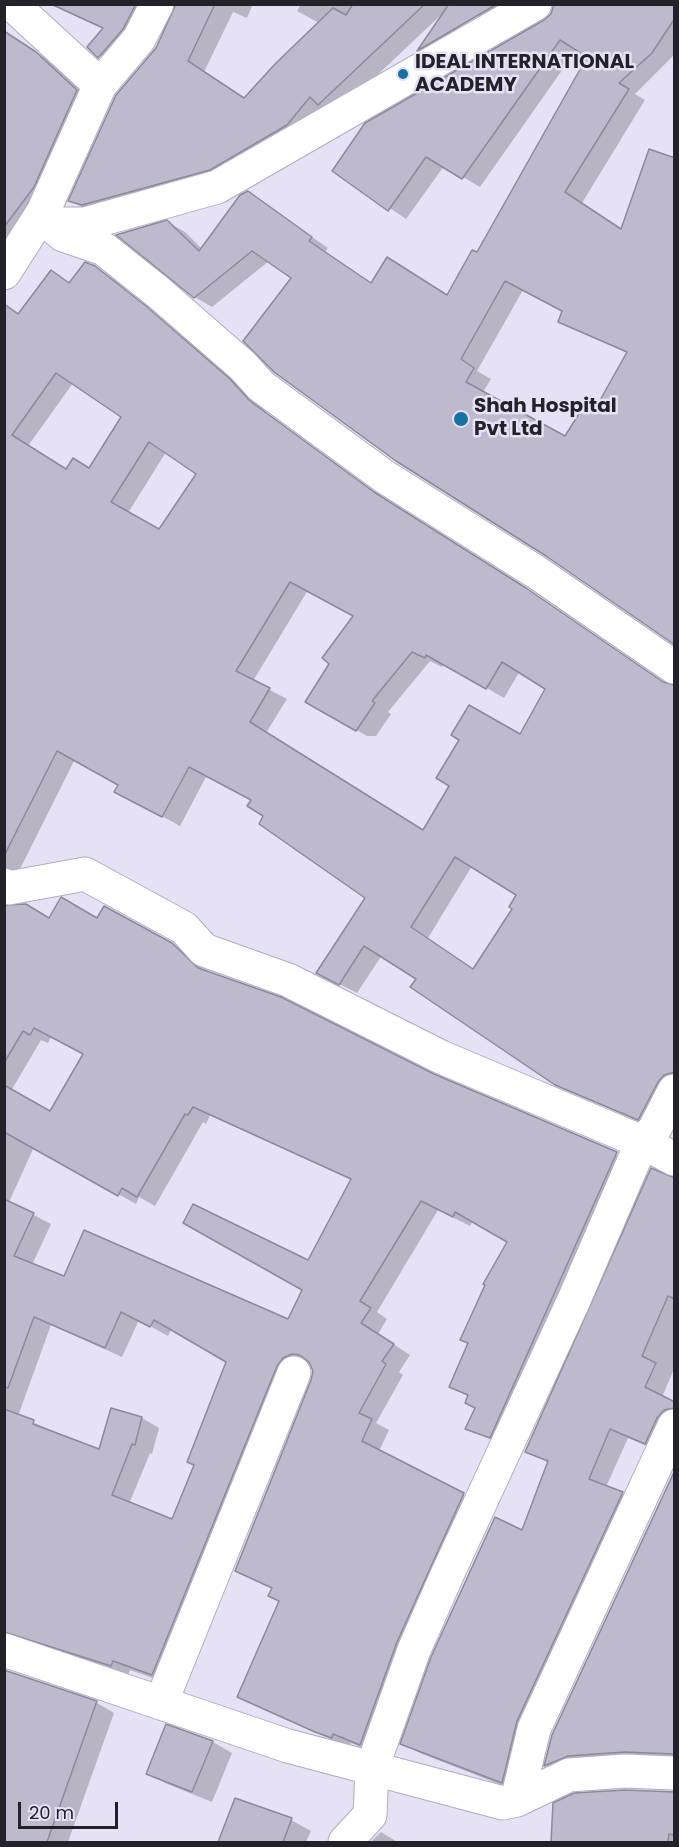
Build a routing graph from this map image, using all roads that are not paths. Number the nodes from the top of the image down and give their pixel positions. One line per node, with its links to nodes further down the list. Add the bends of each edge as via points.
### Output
1 (12, 4): 4 (street)
2 (157, 4): 4 (street, via 140,39)
3 (535, 4): 5 (street, via 217,187 85,224)
4 (99, 85): 5 (street)
5 (46, 218): 6 (street); 7 (street, via 63,235 104,249 235,358 261,386 385,477 536,572)
6 (4, 273)
7 (675, 667)
8 (4, 885): 10 (street, via 9,888 85,874 184,928 204,950 288,980 441,1057)
9 (675, 1091): 10 (street, via 654,1130)
10 (642, 1142): 11 (street); 16 (street, via 414,1650)
11 (675, 1159)
12 (294, 1373): 15 (street)
13 (675, 1426): 18 (street, via 534,1729)
14 (4, 1650): 15 (street)
15 (161, 1703): 16 (street, via 288,1746)
16 (372, 1768): 18 (street, via 503,1803); 19 (street, via 370,1815)
17 (675, 1773): 18 (street, via 569,1775)
18 (517, 1800)
19 (345, 1842)

